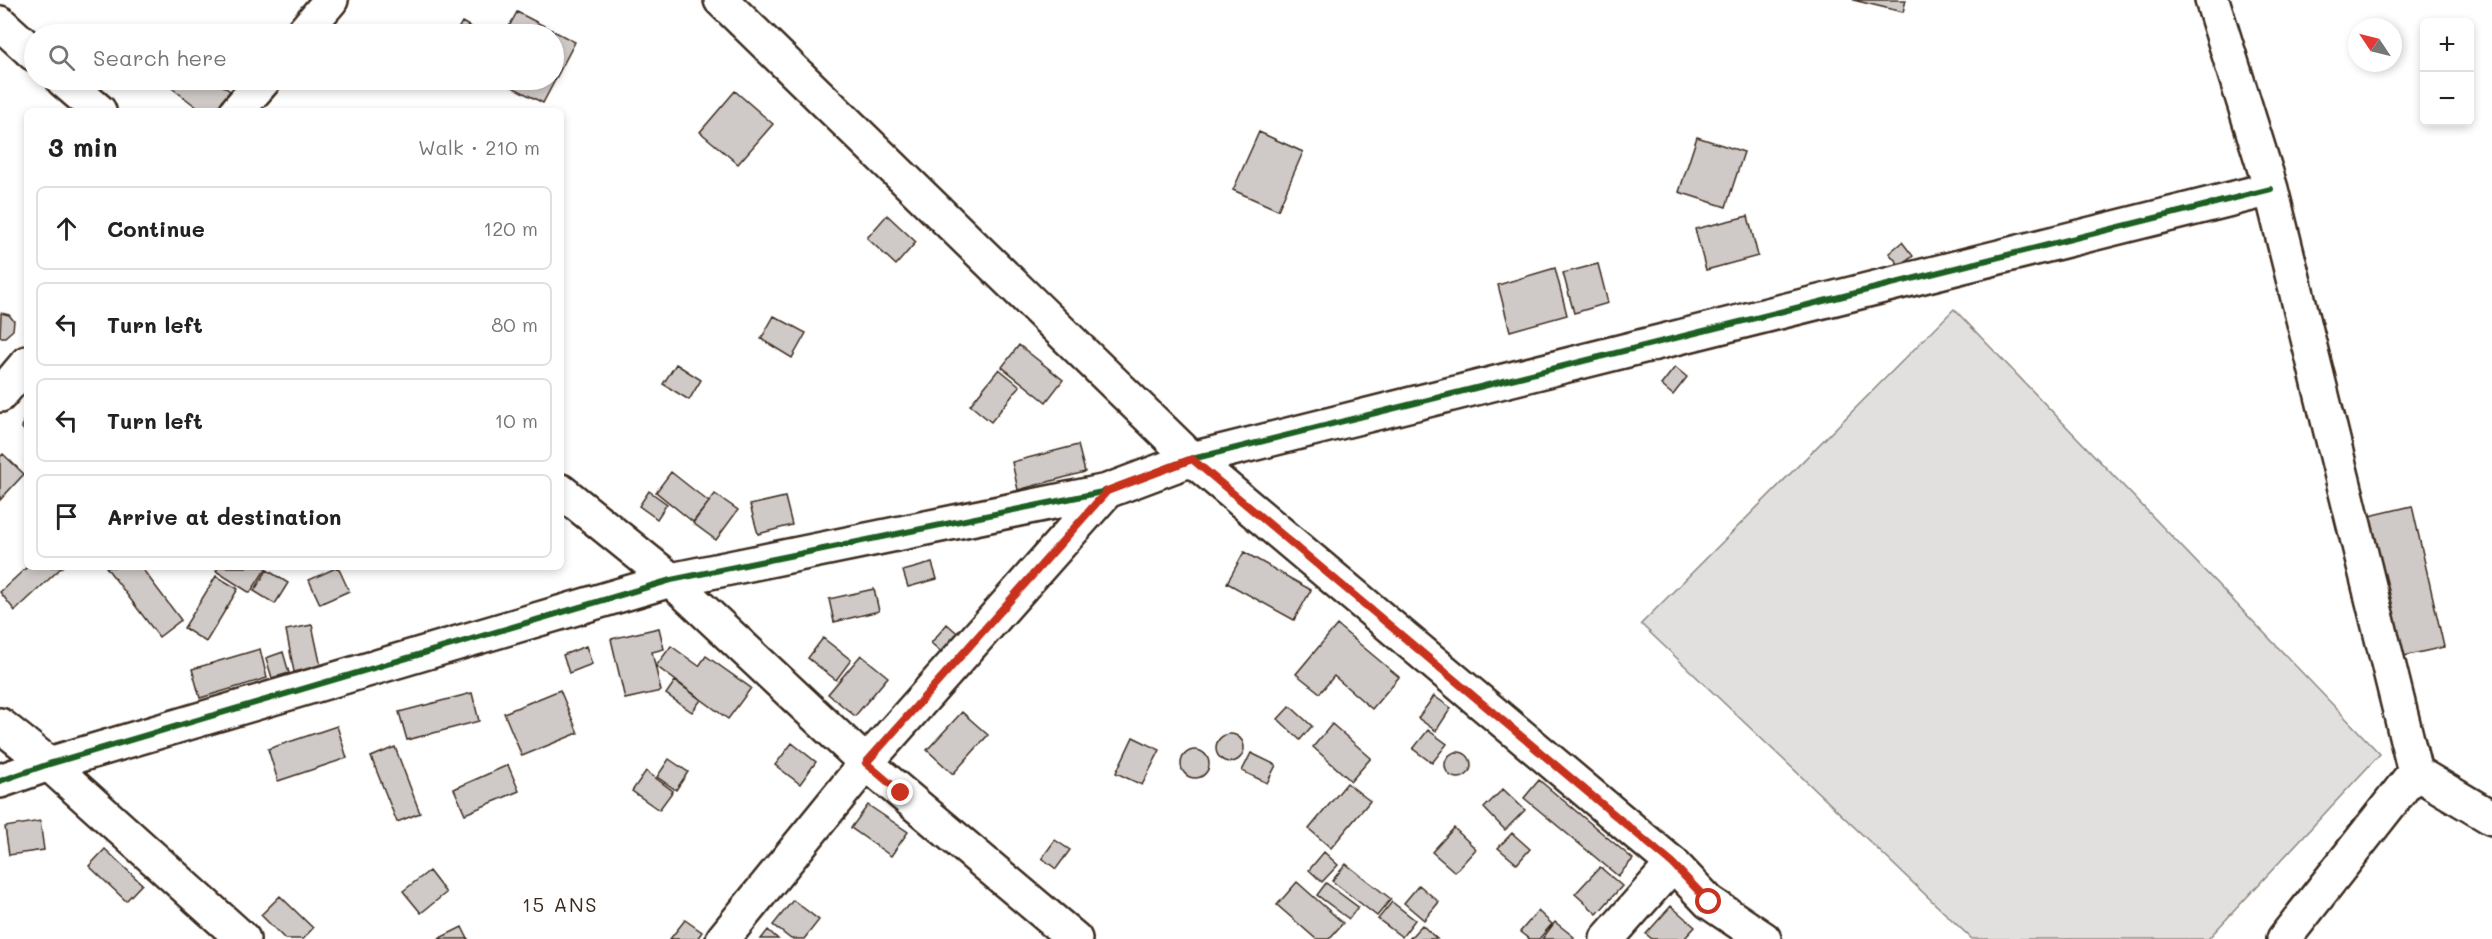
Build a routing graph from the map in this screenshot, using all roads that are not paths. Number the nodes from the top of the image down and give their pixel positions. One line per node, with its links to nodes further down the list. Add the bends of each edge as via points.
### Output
1 (332, 0): 5 (street)
2 (722, 0): 14 (street)
3 (2212, 0): 11 (street)
4 (0, 23): 6 (street)
5 (311, 24)
6 (24, 45)
7 (75, 90): 9 (street)
8 (255, 90): 10 (street)
9 (96, 108)
10 (240, 108)
11 (2271, 189): 14 (street); 21 (street)
12 (24, 367): 13 (street)
13 (0, 395)
14 (1192, 459): 15 (street); 24 (street)
15 (1107, 491): 17 (street); 19 (street)
16 (564, 493): 17 (street)
17 (672, 580): 19 (street); 20 (street)
18 (0, 725): 20 (street)
19 (866, 763): 26 (street); 27 (street)
20 (49, 764): 22 (street); 25 (street)
21 (2415, 772): 23 (street); 30 (street)
22 (0, 781)
23 (2492, 818)
24 (1673, 864): 28 (street); 29 (street, via 1709,902)
25 (243, 939)
26 (723, 939)
27 (1075, 939)
28 (1606, 939)
29 (1764, 939)
30 (2284, 939)

